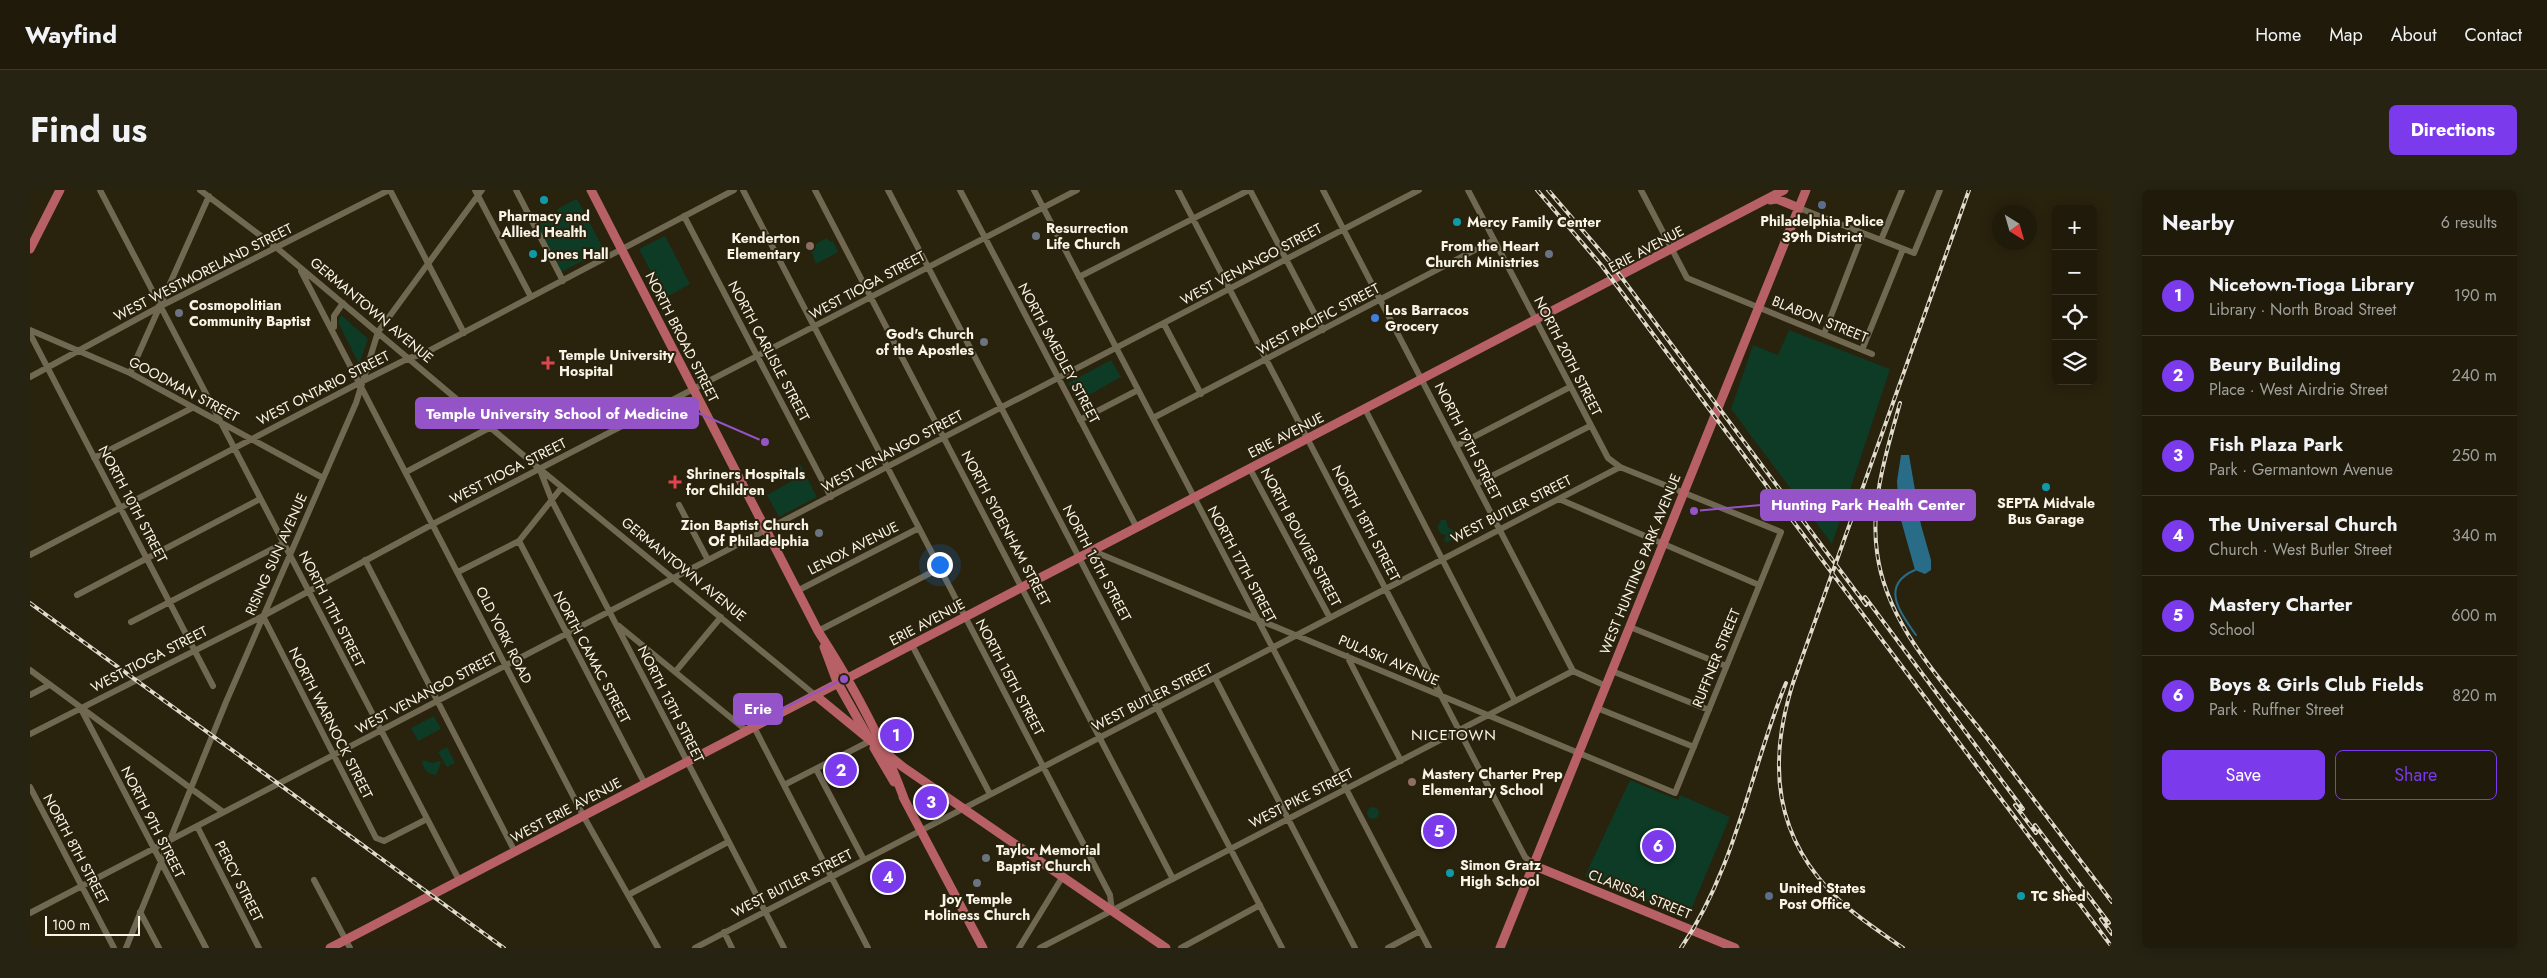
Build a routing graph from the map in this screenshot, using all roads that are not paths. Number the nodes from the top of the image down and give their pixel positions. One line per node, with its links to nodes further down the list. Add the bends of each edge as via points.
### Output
1 (60, 190): 37 (main road)
2 (100, 190): 52 (street, NORTH 11TH STREET)
3 (200, 190): 25 (street, GERMANTOWN AVENUE)
4 (390, 190): 36 (street, WEST WESTMORELAND STREET); 42 (street)
5 (516, 190): 46 (street)
6 (590, 190): 39 (main road, NORTH BROAD STREET)
7 (734, 190): 29 (street, WEST ONTARIO STREET)
8 (743, 190): 56 (street, NORTH 15TH STREET)
9 (815, 190): 49 (street, NORTH SYDENHAM STREET)
10 (888, 190): 44 (street, NORTH 16TH STREET)
11 (960, 190): 33 (street, NORTH SMEDLEY STREET)
12 (1034, 190): 27 (street, NORTH 17TH STREET)
13 (1077, 190): 27 (street, WEST TIOGA STREET)
14 (1178, 190): 30 (street, NORTH 18TH STREET)
15 (1249, 190): 30 (street); 41 (street)
16 (1323, 190): 31 (street, NORTH 19TH STREET)
17 (1419, 190): 31 (street, WEST VENANGO STREET)
18 (1468, 190): 34 (street, NORTH 20TH STREET)
19 (1641, 190): 40 (street, BLABON STREET)
20 (1784, 190): 26 (main road, ERIE AVENUE)
21 (1806, 190): 28 (main road, WEST HUNTING PARK AVENUE)
22 (1902, 190): 35 (street)
23 (1940, 190): 38 (street, via 1914,253)
24 (478, 192): 42 (street, RISING SUN AVENUE); 48 (street)
25 (209, 196): 36 (street, GERMANTOWN AVENUE); 52 (street)
26 (1770, 200): 28 (main road, via 1776,199); 40 (main road, ERIE AVENUE)
27 (1043, 207): 33 (street, WEST TIOGA STREET); 45 (street, NORTH 17TH STREET)
28 (1799, 208): 32 (street); 53 (main road, WEST HUNTING PARK AVENUE)
29 (684, 216): 39 (street, WEST ONTARIO STREET); 68 (street, NORTH CARLISLE STREET)
30 (1193, 219): 45 (street); 47 (street, NORTH 18TH STREET)
31 (1344, 230): 41 (street, WEST VENANGO STREET); 50 (street, NORTH 19TH STREET)
32 (1863, 233): 35 (street); 63 (street)
33 (984, 238): 44 (street, WEST TIOGA STREET); 74 (street, NORTH SMEDLEY STREET)
34 (1494, 240): 50 (street, WEST PACIFIC STREET); 54 (street, NORTH 20TH STREET)
35 (1881, 240): 38 (street)
36 (277, 248): 43 (street, GERMANTOWN AVENUE); 52 (street, WEST WESTMORELAND STREET)
37 (30, 249)
38 (1903, 249): 65 (street)
39 (622, 250): 46 (street, WEST ONTARIO STREET); 78 (main road, NORTH BROAD STREET)
40 (1672, 251): 53 (street, BLABON STREET, via 1687,278); 54 (main road, ERIE AVENUE)
41 (1286, 260): 47 (street, WEST VENANGO STREET); 58 (street)
42 (428, 264): 60 (street, RISING SUN AVENUE); 61 (street)
43 (298, 265): 51 (street, GERMANTOWN AVENUE); 59 (street, OLD YORK ROAD)
44 (929, 267): 49 (street, WEST TIOGA STREET); 82 (street, NORTH 16TH STREET)
45 (1078, 278): 64 (street, NORTH 17TH STREET)
46 (563, 281): 48 (street, WEST ONTARIO STREET)
47 (1230, 290): 55 (street, WEST VENANGO STREET); 70 (street, NORTH 18TH STREET)
48 (531, 297): 61 (street, WEST ONTARIO STREET)
49 (872, 297): 56 (street, WEST TIOGA STREET); 89 (street, NORTH SYDENHAM STREET)
50 (1380, 300): 58 (street, WEST PACIFIC STREET); 75 (street, NORTH 19TH STREET)
51 (343, 303): 59 (street, via 334,316); 60 (street, GERMANTOWN AVENUE)
52 (159, 307): 66 (street, WEST WESTMORELAND STREET); 72 (street); 86 (street, NORTH 11TH STREET)
53 (1758, 308): 63 (street, BLABON STREET); 103 (main road, WEST HUNTING PARK AVENUE)
54 (1536, 321): 75 (main road, ERIE AVENUE); 77 (street, NORTH 20TH STREET)
55 (1164, 324): 64 (street, WEST VENANGO STREET); 80 (street)
56 (814, 327): 68 (street, WEST TIOGA STREET); 96 (street, NORTH 15TH STREET)
57 (30, 330): 66 (street, GOODMAN STREET)
58 (1323, 330): 70 (street, WEST PACIFIC STREET)
59 (334, 331): 76 (street, OLD YORK ROAD)
60 (378, 332): 69 (street, GERMANTOWN AVENUE); 76 (street, RISING SUN AVENUE)
61 (464, 333): 69 (street, WEST ONTARIO STREET)
62 (30, 334): 71 (street, NORTH 10TH STREET)
63 (1824, 334): 65 (street, BLABON STREET)
64 (1116, 349): 74 (street, WEST VENANGO STREET); 79 (street, NORTH 17TH STREET)
65 (1862, 350): 67 (street, BLABON STREET)
66 (79, 351): 71 (street, WEST WESTMORELAND STREET); 72 (street, GOODMAN STREET)
67 (1872, 354)
68 (757, 356): 78 (street, WEST TIOGA STREET); 104 (street, NORTH CARLISLE STREET)
69 (409, 358): 76 (street, WEST ONTARIO STREET); 88 (street, GERMANTOWN AVENUE)
70 (1266, 360): 80 (street, WEST PACIFIC STREET); 91 (street, NORTH 18TH STREET)
71 (47, 367): 73 (street, WEST WESTMORELAND STREET); 94 (street, NORTH 10TH STREET)
72 (130, 373): 81 (street, GOODMAN STREET)
73 (30, 377)
74 (1058, 379): 82 (street, WEST VENANGO STREET); 85 (street, NORTH SMEDLEY STREET)
75 (1422, 379): 83 (main road, ERIE AVENUE); 92 (street, NORTH 19TH STREET)
76 (360, 382): 90 (street, WEST ONTARIO STREET); 99 (street, OLD YORK ROAD); 100 (street, RISING SUN AVENUE, via 356,403)
77 (1570, 387): 87 (street, NORTH 20TH STREET); 92 (street)
78 (693, 390): 97 (street, WEST TIOGA STREET); 114 (main road, NORTH BROAD STREET)
79 (1138, 390): 84 (street, NORTH 17TH STREET); 85 (street)
80 (1201, 394): 84 (street, WEST PACIFIC STREET)
81 (192, 408): 86 (street, GOODMAN STREET); 94 (street)
82 (1002, 408): 89 (street, WEST VENANGO STREET); 123 (street, NORTH 16TH STREET)
83 (1365, 409): 91 (main road, ERIE AVENUE); 127 (street)
84 (1153, 418): 105 (street, NORTH 17TH STREET)
85 (1080, 420): 113 (street, NORTH SMEDLEY STREET)
86 (222, 423): 90 (street, GOODMAN STREET); 93 (street, NORTH 11TH STREET)
87 (1590, 426): 95 (street, NORTH 20TH STREET, via 1608,458); 101 (street)
88 (491, 427): 97 (street, GERMANTOWN AVENUE); 99 (street)
89 (944, 437): 96 (street, WEST VENANGO STREET); 132 (street, NORTH SYDENHAM STREET)
90 (251, 439): 93 (street, WEST ONTARIO STREET); 100 (street, GOODMAN STREET)
91 (1307, 439): 98 (main road, ERIE AVENUE); 133 (street, NORTH 18TH STREET)
92 (1456, 446): 101 (street, NORTH 19TH STREET)
93 (235, 448): 106 (street, NORTH 11TH STREET); 110 (street, WEST ONTARIO STREET)
94 (94, 458): 110 (street, NORTH 10TH STREET)
95 (1620, 467): 103 (street, NORTH 20TH STREET); 107 (street, WEST BUTLER STREET)
96 (888, 468): 104 (street, WEST VENANGO STREET); 112 (street, NORTH 15TH STREET)
97 (540, 469): 102 (street, GERMANTOWN AVENUE); 108 (street, NORTH 13TH STREET); 111 (street, WEST TIOGA STREET)
98 (1250, 469): 105 (main road, ERIE AVENUE); 143 (street, NORTH BOUVIER STREET)
99 (406, 472): 111 (street, OLD YORK ROAD)
100 (323, 478): 122 (street, RISING SUN AVENUE)
101 (1476, 484): 115 (street, NORTH 19TH STREET)
102 (562, 488): 108 (street); 130 (street, GERMANTOWN AVENUE)
103 (1684, 493): 116 (street, NORTH 20TH STREET); 119 (main road, WEST HUNTING PARK AVENUE)
104 (831, 497): 114 (street, WEST VENANGO STREET)
105 (1193, 498): 113 (main road, ERIE AVENUE); 142 (street, NORTH 17TH STREET)
106 (260, 499): 118 (street, NORTH 11TH STREET); 124 (street)
107 (1559, 499): 115 (street, WEST BUTLER STREET); 119 (street)
108 (552, 501): 117 (street); 138 (street, NORTH 13TH STREET)
109 (679, 505): 126 (street)
110 (120, 508): 121 (street, WEST ONTARIO STREET); 124 (street, NORTH 10TH STREET)
111 (433, 524): 125 (street, WEST TIOGA STREET); 129 (street, OLD YORK ROAD)
112 (919, 528): 128 (street, NORTH 15TH STREET); 135 (street, LENOX AVENUE)
113 (1137, 528): 120 (main road, ERIE AVENUE)
114 (766, 530): 126 (street, WEST VENANGO STREET); 135 (main road, NORTH BROAD STREET)
115 (1500, 530): 127 (street, WEST BUTLER STREET); 158 (street, NORTH 19TH STREET)
116 (1781, 532): 131 (street, RUFFNER STREET)
117 (518, 541): 129 (street); 148 (street, NORTH CAMAC STREET)
118 (284, 543): 122 (street, NORTH 11TH STREET); 137 (street)
119 (1664, 543): 131 (street); 146 (main road, WEST HUNTING PARK AVENUE)
120 (1093, 550): 123 (main road, ERIE AVENUE); 142 (street, PULASKI AVENUE)
121 (30, 555)
122 (291, 556): 134 (street, NORTH 11TH STREET); 139 (street, RISING SUN AVENUE)
123 (1080, 557): 132 (main road, ERIE AVENUE); 172 (street, NORTH 16TH STREET)
124 (147, 558): 136 (street); 137 (street, NORTH 10TH STREET)
125 (365, 560): 134 (street, WEST TIOGA STREET); 169 (street)
126 (708, 560): 130 (street, WEST VENANGO STREET)
127 (1442, 560): 133 (street, WEST BUTLER STREET); 170 (street)
128 (940, 568): 141 (street, NORTH 15TH STREET); 147 (street)
129 (458, 572): 154 (street, OLD YORK ROAD)
130 (674, 578): 138 (street, WEST VENANGO STREET); 140 (street, GERMANTOWN AVENUE)
131 (1759, 585): 155 (street, RUFFNER STREET)
132 (1022, 587): 141 (main road, ERIE AVENUE); 180 (street, NORTH SYDENHAM STREET)
133 (1387, 589): 143 (street, WEST BUTLER STREET); 168 (street, NORTH 18TH STREET)
134 (308, 590): 139 (street, WEST TIOGA STREET); 177 (street, NORTH 11TH STREET)
135 (798, 591): 147 (main road, NORTH BROAD STREET)
136 (77, 595)
137 (169, 602): 144 (street); 152 (street, NORTH 10TH STREET)
138 (609, 611): 145 (street, NORTH 13TH STREET); 148 (street, WEST VENANGO STREET)
139 (263, 616): 152 (street, WEST TIOGA STREET); 184 (street, NORTH WARNOCK STREET); 193 (street, RISING SUN AVENUE)
140 (721, 617): 157 (street); 167 (street, GERMANTOWN AVENUE)
141 (965, 617): 150 (main road, ERIE AVENUE); 188 (street, NORTH 15TH STREET)
142 (1256, 618): 149 (street, PULASKI AVENUE); 151 (street, NORTH 17TH STREET)
143 (1330, 618): 149 (street, WEST BUTLER STREET)
144 (131, 622)
145 (616, 623): 157 (street); 187 (street, NORTH 13TH STREET)
146 (1630, 627): 155 (street); 159 (main road, WEST HUNTING PARK AVENUE)
147 (818, 631): 160 (main road, NORTH BROAD STREET); 162 (main road, NORTH BROAD STREET)
148 (565, 634): 154 (street, WEST VENANGO STREET); 190 (street, NORTH CAMAC STREET)
149 (1297, 635): 151 (street, WEST BUTLER STREET); 153 (street, PULASKI AVENUE)
150 (912, 645): 160 (main road, ERIE AVENUE); 196 (street)
151 (1272, 648): 161 (street, WEST BUTLER STREET); 194 (street, NORTH 17TH STREET)
152 (193, 649): 164 (street, NORTH 10TH STREET); 171 (street, WEST TIOGA STREET)
153 (1347, 656): 168 (street, PULASKI AVENUE); 186 (street)
154 (506, 665): 169 (street, WEST VENANGO STREET); 200 (street, OLD YORK ROAD)
155 (1726, 666): 174 (street, RUFFNER STREET)
156 (30, 670): 163 (street)
157 (676, 671): 176 (street)
158 (1573, 671): 165 (street); 170 (street, WEST PIKE STREET)
159 (1612, 671): 165 (main road, WEST HUNTING PARK AVENUE); 174 (street)
160 (848, 678): 162 (main road, ERIE AVENUE); 185 (main road, NORTH BROAD STREET)
161 (1215, 678): 172 (street, WEST BUTLER STREET); 202 (street)
162 (838, 684): 167 (main road, ERIE AVENUE); 181 (main road, NORTH BROAD STREET)
163 (50, 685): 166 (street); 171 (street)
164 (212, 686)
165 (1606, 686): 173 (main road, WEST HUNTING PARK AVENUE)
166 (30, 695)
167 (815, 695): 176 (main road, WEST ERIE AVENUE); 181 (main road, GERMANTOWN AVENUE)
168 (1441, 695): 175 (street, PULASKI AVENUE); 178 (street, NORTH 18TH STREET)
169 (437, 701): 177 (street, WEST VENANGO STREET); 209 (street)
170 (1515, 701): 175 (street, WEST PIKE STREET)
171 (80, 707): 179 (street, WEST TIOGA STREET); 193 (street); 207 (street, NORTH 9TH STREET)
172 (1158, 708): 180 (street, WEST BUTLER STREET); 208 (street, NORTH 16TH STREET)
173 (1597, 708): 182 (street); 183 (main road, WEST HUNTING PARK AVENUE)
174 (1709, 710): 182 (street, RUFFNER STREET)
175 (1487, 716): 178 (street, WEST PIKE STREET); 183 (street, PULASKI AVENUE)
176 (750, 729): 187 (main road, WEST ERIE AVENUE); 191 (street)
177 (381, 730): 184 (street, WEST VENANGO STREET); 201 (street, NORTH 11TH STREET)
178 (1459, 730): 186 (street, WEST PIKE STREET); 212 (street, NORTH 18TH STREET, via 1526,857)
179 (30, 734)
180 (1101, 737): 188 (street, WEST BUTLER STREET); 215 (street, NORTH SYDENHAM STREET)
181 (870, 741): 185 (main road, GERMANTOWN AVENUE); 189 (street); 197 (main road, NORTH BROAD STREET)
182 (1694, 747): 195 (street, RUFFNER STREET)
183 (1579, 753): 195 (street, PULASKI AVENUE); 212 (main road, WEST HUNTING PARK AVENUE)
184 (334, 755): 199 (street, WEST VENANGO STREET); 201 (street, NORTH WARNOCK STREET, via 379,840 384,841)
185 (890, 757): 197 (main road, NORTH BROAD STREET); 198 (main road, GERMANTOWN AVENUE)
186 (1401, 761): 194 (street, WEST PIKE STREET)
187 (687, 762): 190 (main road, WEST ERIE AVENUE); 206 (street, NORTH 13TH STREET)
188 (1044, 767): 196 (street, WEST BUTLER STREET); 221 (street, NORTH 15TH STREET, via 1110,896)
189 (816, 768): 191 (street); 210 (street)
190 (645, 784): 200 (main road, WEST ERIE AVENUE)
191 (784, 785): 214 (street)
192 (30, 787): 218 (street, NORTH 8TH STREET)
193 (190, 788): 199 (street); 205 (street, RISING SUN AVENUE)
194 (1345, 789): 202 (street, WEST PIKE STREET); 225 (street, NORTH 17TH STREET)
195 (1675, 793)
196 (990, 794): 198 (street, WEST BUTLER STREET)
197 (905, 801): 204 (main road, NORTH BROAD STREET)
198 (963, 809): 204 (street, WEST BUTLER STREET); 213 (main road, GERMANTOWN AVENUE)
199 (223, 812): 203 (street, WEST VENANGO STREET)
200 (584, 816): 209 (main road, WEST ERIE AVENUE); 219 (street, OLD YORK ROAD)
201 (427, 819): 217 (street, NORTH 11TH STREET)
202 (1288, 819): 208 (street, WEST PIKE STREET); 245 (street)
203 (197, 826): 205 (street, WEST VENANGO STREET); 232 (street, PERCY STREET)
204 (921, 830): 210 (street, WEST BUTLER STREET); 239 (main road, NORTH BROAD STREET)
205 (169, 840): 207 (street, WEST VENANGO STREET); 211 (street, RISING SUN AVENUE)
206 (728, 842): 219 (street); 222 (street, NORTH 13TH STREET)
207 (152, 849): 211 (street, NORTH 9TH STREET); 218 (street, WEST VENANGO STREET)
208 (1230, 849): 215 (street, WEST PIKE STREET); 220 (street, NORTH 16TH STREET)
209 (515, 852): 217 (main road, WEST ERIE AVENUE)
210 (864, 860): 214 (street, WEST BUTLER STREET)
211 (160, 864): 223 (street, RISING SUN AVENUE); 231 (street, NORTH 9TH STREET)
212 (1535, 866): 248 (main road, WEST HUNTING PARK AVENUE); 249 (main road, CLARISSA STREET)
213 (1063, 876): 221 (main road, GERMANTOWN AVENUE); 240 (street)
214 (832, 877): 222 (street, WEST BUTLER STREET); 238 (street)
215 (1173, 879): 221 (street, WEST PIKE STREET)
216 (314, 880): 227 (street)
217 (459, 880): 227 (main road, WEST ERIE AVENUE)
218 (82, 886): 224 (street, WEST VENANGO STREET); 228 (street, NORTH 8TH STREET)
219 (628, 895): 234 (street, OLD YORK ROAD)
220 (1260, 905): 243 (street); 244 (street, NORTH 16TH STREET)
221 (1112, 910): 241 (street, WEST PIKE STREET); 242 (main road, GERMANTOWN AVENUE)
222 (765, 911): 226 (street, WEST BUTLER STREET); 237 (street, NORTH 13TH STREET)
223 (140, 912): 229 (street, RISING SUN AVENUE); 230 (street)
224 (30, 913)
225 (1420, 931): 246 (street); 247 (street, NORTH 17TH STREET)
226 (724, 932): 235 (street, WEST BUTLER STREET); 236 (street)
227 (348, 944): 233 (main road, WEST ERIE AVENUE)
228 (114, 948)
229 (126, 948)
230 (159, 948)
231 (206, 948)
232 (259, 948)
233 (330, 948)
234 (658, 948)
235 (695, 948)
236 (732, 948)
237 (784, 948)
238 (868, 948)
239 (984, 948)
240 (1019, 948)
241 (1040, 948)
242 (1164, 948)
243 (1181, 948)
244 (1282, 948)
245 (1355, 948)
246 (1388, 948)
247 (1429, 948)
248 (1500, 948)
249 (1734, 948)

